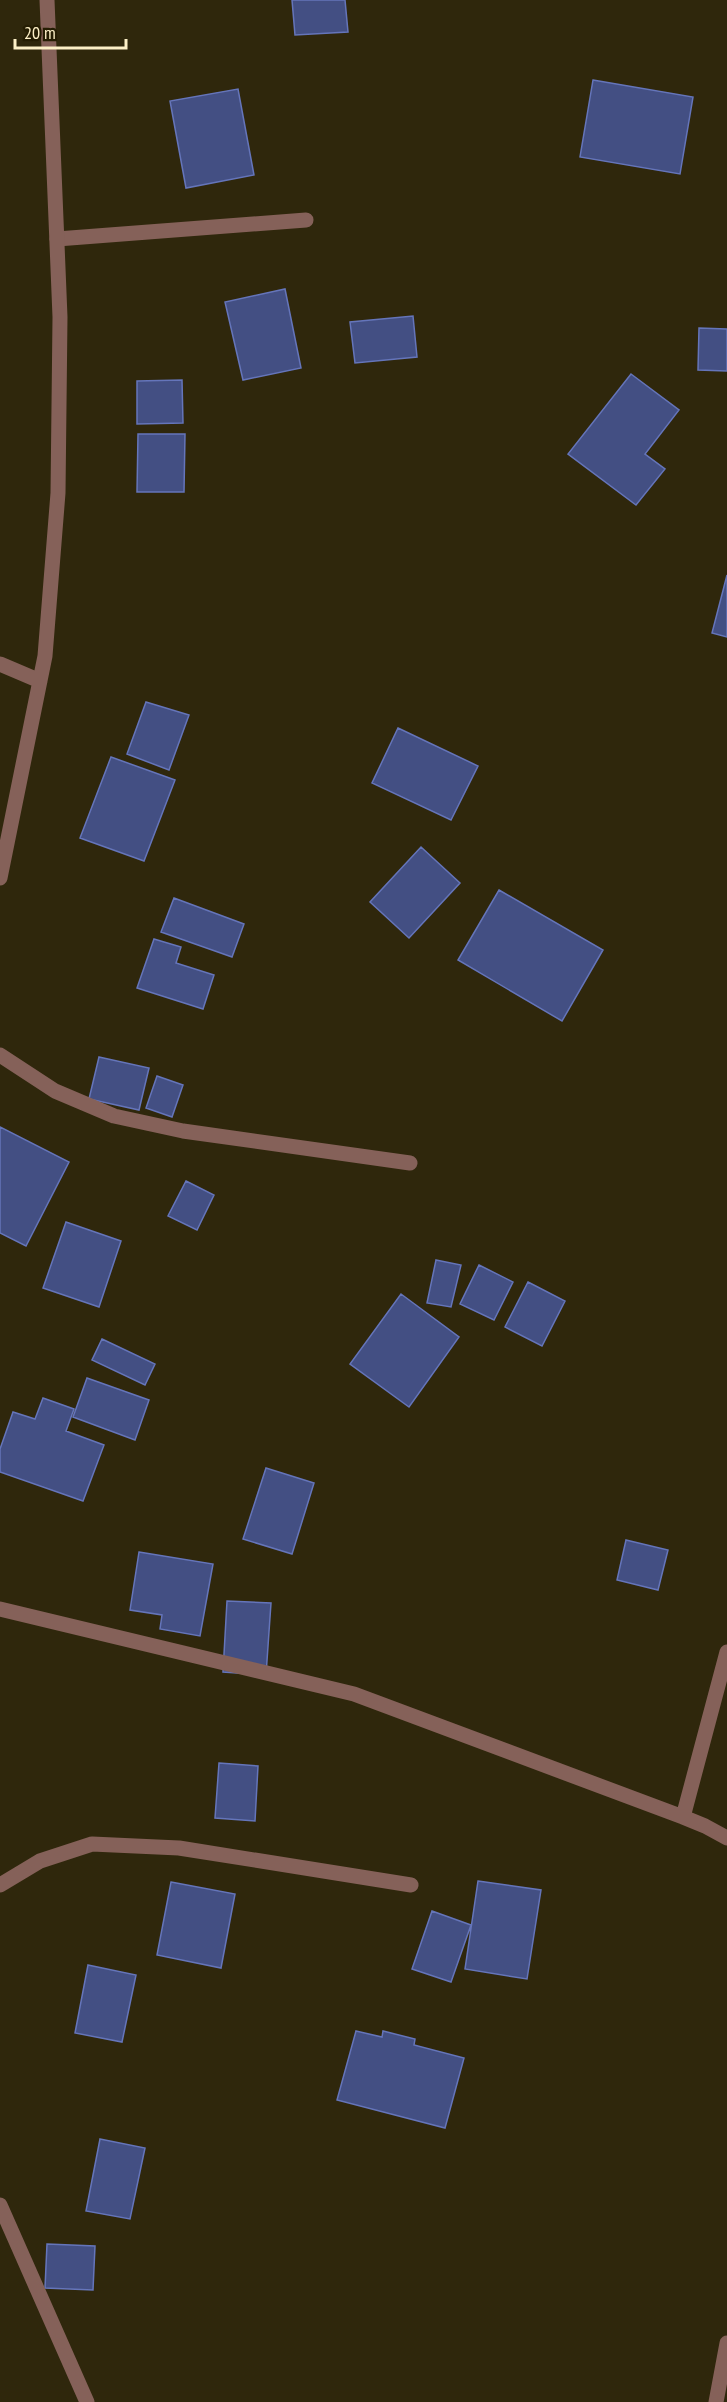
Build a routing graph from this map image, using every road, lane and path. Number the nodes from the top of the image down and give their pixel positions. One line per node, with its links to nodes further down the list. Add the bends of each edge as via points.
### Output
1 (47, 0): 3 (street)
2 (306, 220): 3 (street)
3 (57, 239): 5 (street, via 58,493)
4 (0, 664): 5 (street)
5 (40, 681): 6 (street)
6 (7, 806): 7 (street)
7 (0, 878)
8 (0, 1055): 9 (street, via 55,1092 114,1116 183,1131)
9 (410, 1163)
10 (0, 1609): 12 (street, via 354,1694)
11 (727, 1652): 12 (street)
12 (683, 1817): 13 (street)
13 (727, 1838)
14 (0, 1885): 15 (street, via 40,1861 93,1844 179,1848)
15 (411, 1885)
16 (0, 2205): 18 (street)
17 (727, 2343): 19 (street)
18 (87, 2402)
19 (716, 2402)

